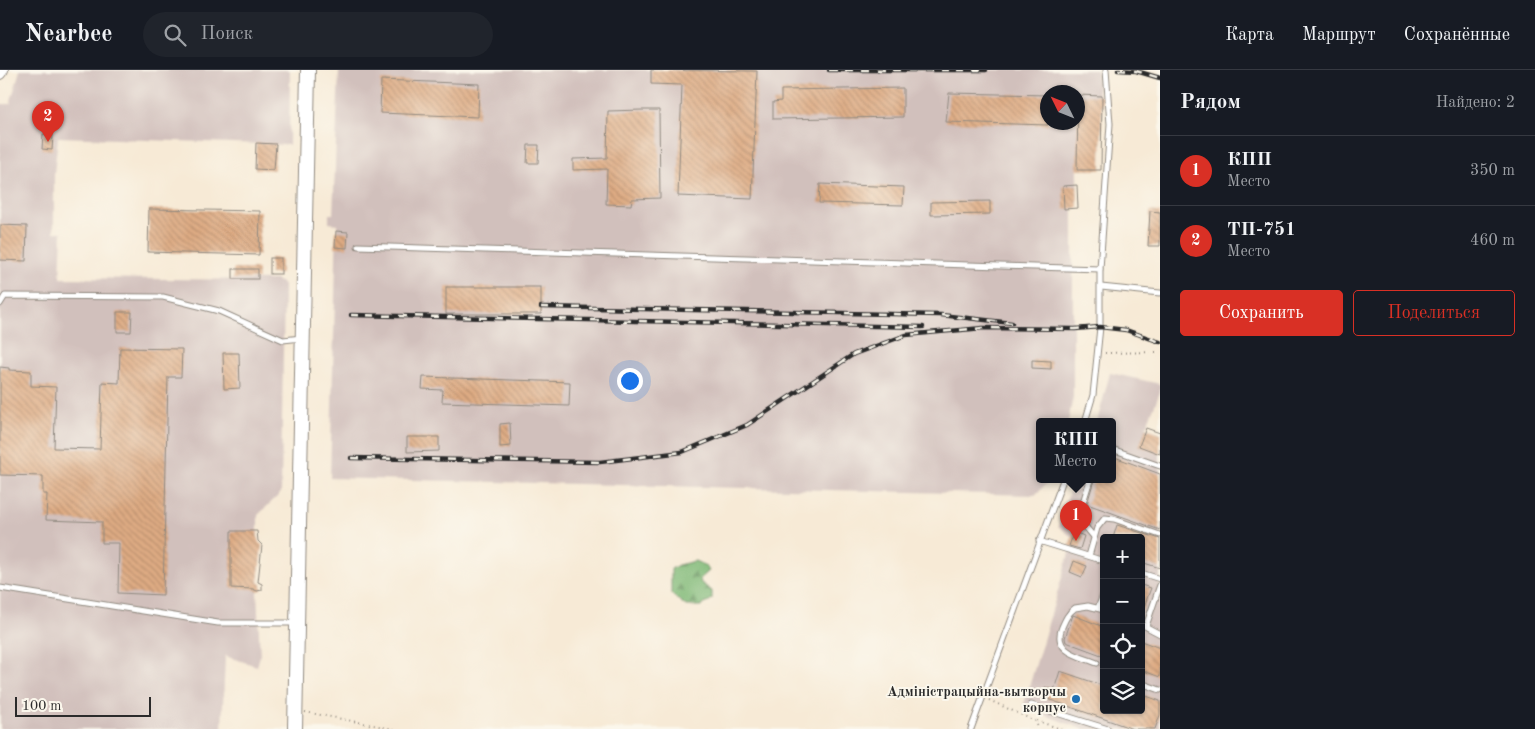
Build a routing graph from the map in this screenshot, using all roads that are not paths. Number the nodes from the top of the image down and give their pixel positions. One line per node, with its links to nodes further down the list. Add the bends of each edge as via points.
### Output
1 (3, 70): 4 (street)
2 (308, 70): 10 (main road)
3 (1106, 70): 6 (lane, via 1110,124)
4 (0, 74)
5 (358, 246): 6 (lane)
6 (1100, 269): 7 (lane)
7 (1101, 287): 8 (lane); 11 (lane, via 1093,396)
8 (1160, 292)
9 (0, 304): 10 (lane, via 5,296 163,297 219,311 283,340)
10 (303, 338): 26 (main road)
11 (1085, 418)
12 (1116, 451): 13 (lane)
13 (1160, 466)
14 (1062, 483): 18 (lane)
15 (1089, 483): 17 (lane, via 1079,515)
16 (1160, 535): 17 (lane, via 1108,518 1099,523)
17 (1094, 537): 19 (lane)
18 (1039, 541): 19 (lane); 35 (lane)
19 (1089, 556): 20 (lane)
20 (1100, 560)
21 (1145, 574): 22 (lane)
22 (1160, 579)
23 (1160, 585): 27 (lane)
24 (0, 588): 26 (lane, via 218,623)
25 (1100, 609): 30 (lane, via 1075,608 1064,622 1059,637 1068,651)
26 (297, 623): 34 (main road)
27 (1144, 624)
28 (1145, 626): 29 (lane)
29 (1160, 634)
30 (1097, 663)
31 (1145, 684): 32 (lane)
32 (1160, 690)
33 (1031, 705): 36 (lane)
34 (295, 729)
35 (971, 729)
36 (1108, 729)

